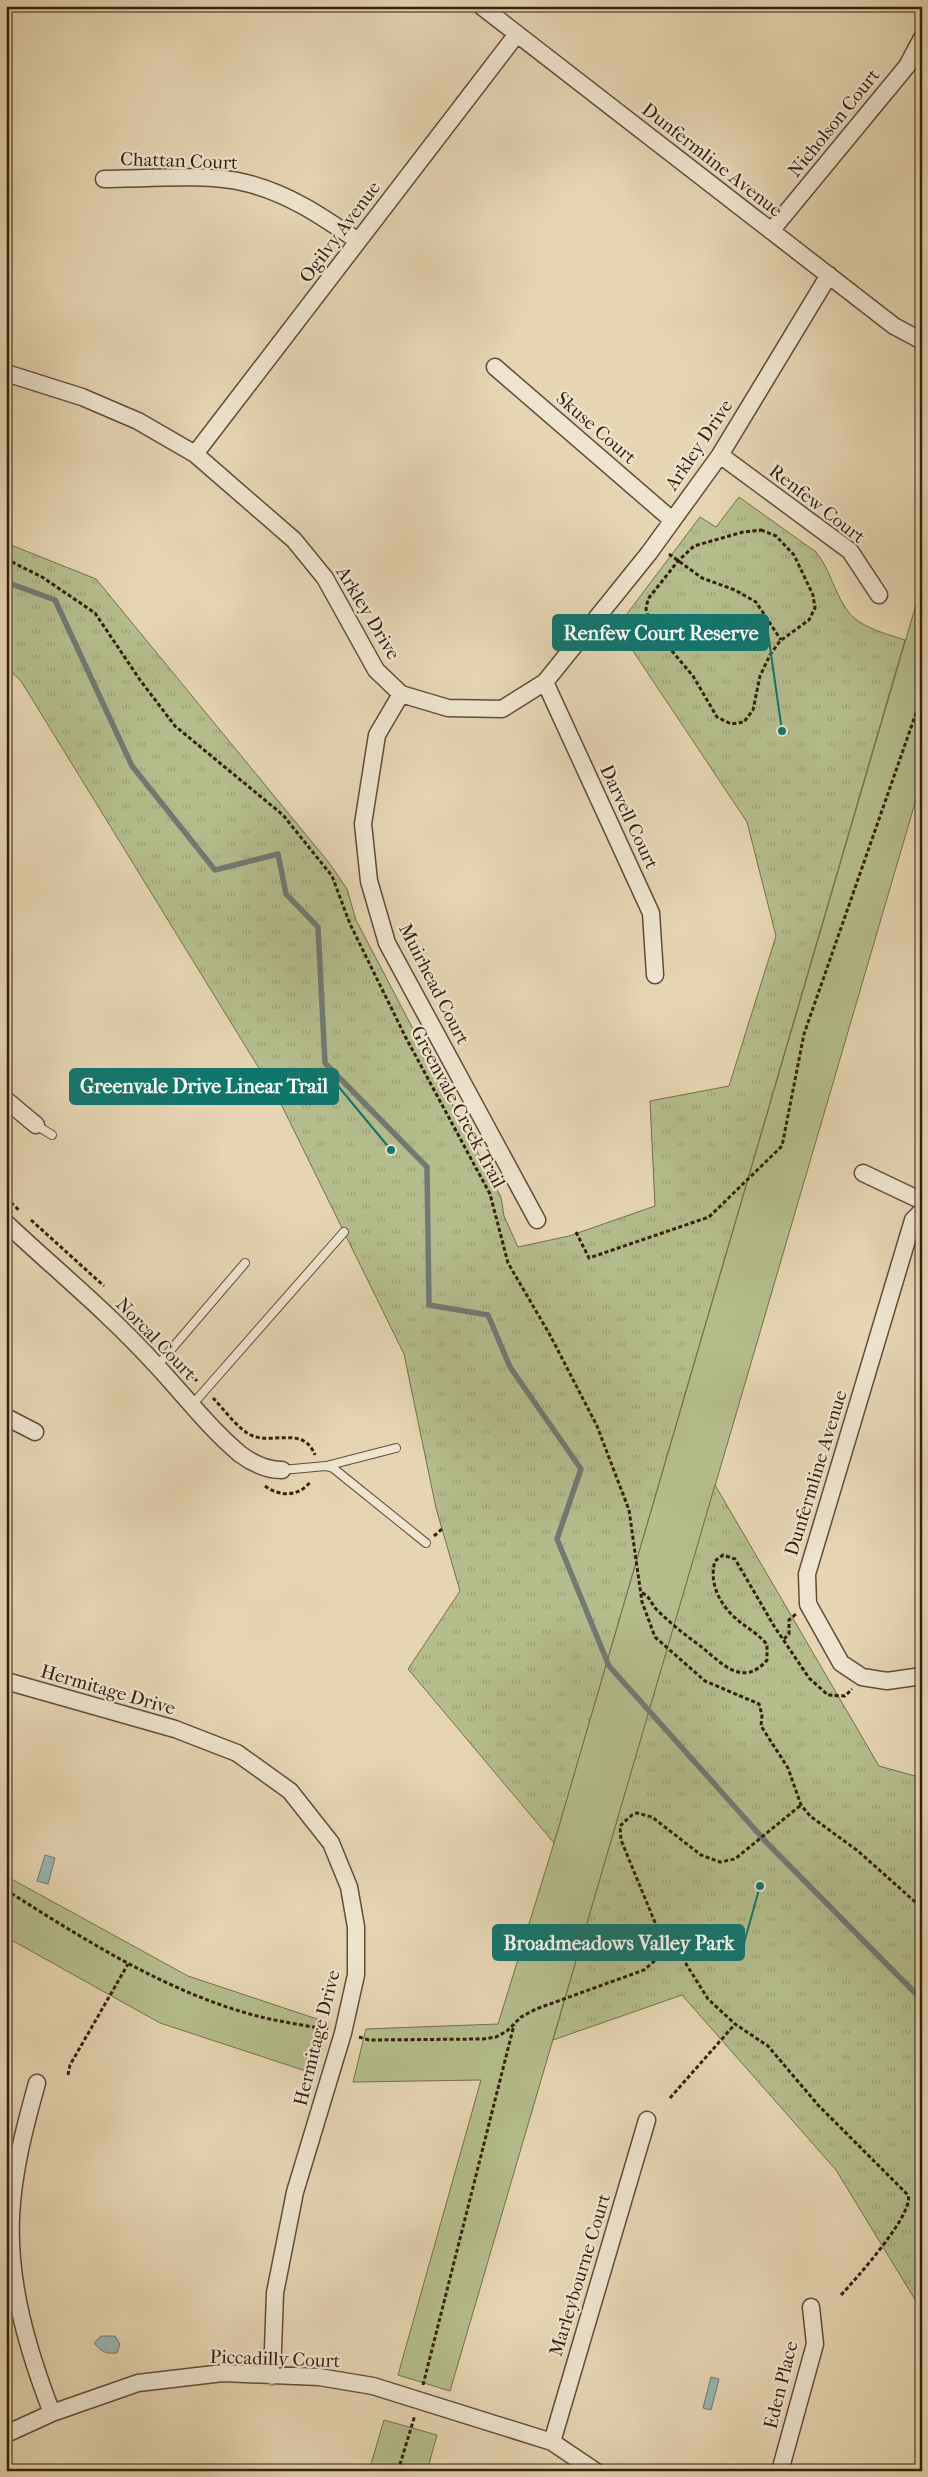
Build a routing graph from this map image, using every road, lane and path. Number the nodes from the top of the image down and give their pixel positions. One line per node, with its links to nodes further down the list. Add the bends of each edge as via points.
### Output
1 (481, 6): 2 (street, Dunfermline Avenue)
2 (517, 34): 5 (street, Dunfermline Avenue); 6 (street, Ogilvy Avenue)
3 (922, 38): 5 (street, Nicholson Court, via 907,66)
4 (104, 179): 6 (street, Chattan Court, via 244,182 295,201)
5 (771, 231): 7 (street, Dunfermline Avenue)
6 (358, 241): 11 (street, Ogilvy Avenue)
7 (829, 275): 8 (street, Dunfermline Avenue, via 894,326); 12 (street, Arkley Drive)
8 (922, 341)
9 (495, 367): 13 (street, Skuse Court)
10 (6, 372): 11 (street, Arkley Drive, via 82,397 138,421)
11 (195, 454): 19 (street, Arkley Drive, via 294,540 325,578 376,670)
12 (720, 455): 13 (street, Arkley Drive); 16 (street, Renfew Court, via 850,551)
13 (672, 520): 18 (street, Arkley Drive)
14 (6, 559): 41 (path, Greenvale Creek Trail, via 42,577 96,613 175,726 283,815 332,876 350,924 405,1036 490,1194 508,1263 597,1426 629,1510)
15 (678, 561): 17 (path, via 702,578 756,602); 17 (path, via 694,546 734,534 760,530 776,536 799,564 815,604 809,620); 17 (path, via 648,599 647,614 654,630 693,676 717,717 735,724 744,722 751,714 762,670)
16 (879, 595)
17 (781, 640)
18 (546, 682): 19 (street, Arkley Drive, via 502,709 448,708); 21 (street, Darvell Court, via 651,913)
19 (401, 694): 28 (street, Muirhead Court, via 378,735 363,824 369,881 387,943)
20 (922, 696): 31 (path, via 804,1034 782,1146 709,1217 589,1258)
21 (655, 975)
22 (6, 1100): 23 (street)
23 (36, 1125): 24 (lane)
24 (52, 1135)
25 (863, 1173): 26 (street)
26 (922, 1201)
27 (922, 1211): 45 (street, Dunfermline Avenue, via 913,1220 807,1574 808,1604 841,1662)
28 (536, 1220)
29 (6, 1223): 33 (street, Norcal Court)
30 (344, 1232): 34 (lane)
31 (576, 1232)
32 (245, 1263): 33 (lane)
33 (157, 1366): 34 (street, Norcal Court)
34 (192, 1405): 39 (street, Norcal Court, via 241,1455 258,1465)
35 (6, 1417): 36 (street)
36 (35, 1432)
37 (396, 1448): 38 (lane)
38 (326, 1466): 39 (lane); 40 (lane, via 333,1468)
39 (282, 1470)
40 (426, 1543)
41 (642, 1593): 43 (path, via 681,1633 700,1645 724,1668 744,1672 753,1670 767,1660 767,1645 726,1608 717,1594 713,1575 715,1561 723,1555 728,1556 734,1559); 47 (path, Greenvale Creek Trail, via 646,1618 655,1637 674,1656 705,1681 759,1704 761,1726 788,1768)
42 (796, 1614): 43 (path, via 789,1620 788,1634)
43 (784, 1639): 45 (path, via 809,1678 828,1695 845,1696)
44 (922, 1676): 45 (street, Dunfermline Avenue, via 887,1681)
45 (862, 1677)
46 (6, 1681): 54 (street, Hermitage Drive, via 175,1729 237,1753 290,1791 331,1844 349,1887 356,1927 356,1975)
47 (801, 1805): 49 (path, Greenvale Creek Trail, via 810,1816 858,1851); 50 (path, via 735,1859 713,1861 701,1856 652,1817 637,1813 626,1819 620,1826 621,1840)
48 (6, 1890): 51 (path)
49 (922, 1908)
50 (662, 1934): 52 (path, via 664,1945 654,1964 528,2012); 53 (path, via 668,1936 708,1999)
51 (128, 1964): 54 (path, via 204,1998 258,2016); 55 (path, via 70,2066)
52 (514, 2024): 54 (path, via 496,2037 483,2039 370,2040); 63 (path)
53 (735, 2024): 57 (path); 60 (path, via 768,2046 818,2105 908,2195 908,2206 885,2244)
54 (343, 2032): 62 (street, Hermitage Drive, via 295,2192 275,2293)
55 (68, 2075)
56 (37, 2082): 59 (street)
57 (670, 2098)
58 (647, 2120): 66 (street, Marleybourne Court)
59 (9, 2216): 64 (street, via 20,2313 37,2375)
60 (841, 2295)
61 (811, 2307): 69 (street, Eden Place, via 815,2344)
62 (272, 2376): 63 (street, Piccadilly Court, via 319,2377); 64 (street, Piccadilly Court, via 223,2373 138,2383)
63 (419, 2400): 66 (street, Piccadilly Court); 67 (path)
64 (52, 2413): 65 (street, Piccadilly Court)
65 (6, 2434)
66 (552, 2442): 68 (street, Piccadilly Court)
67 (398, 2471)
68 (595, 2471)
69 (780, 2471)

